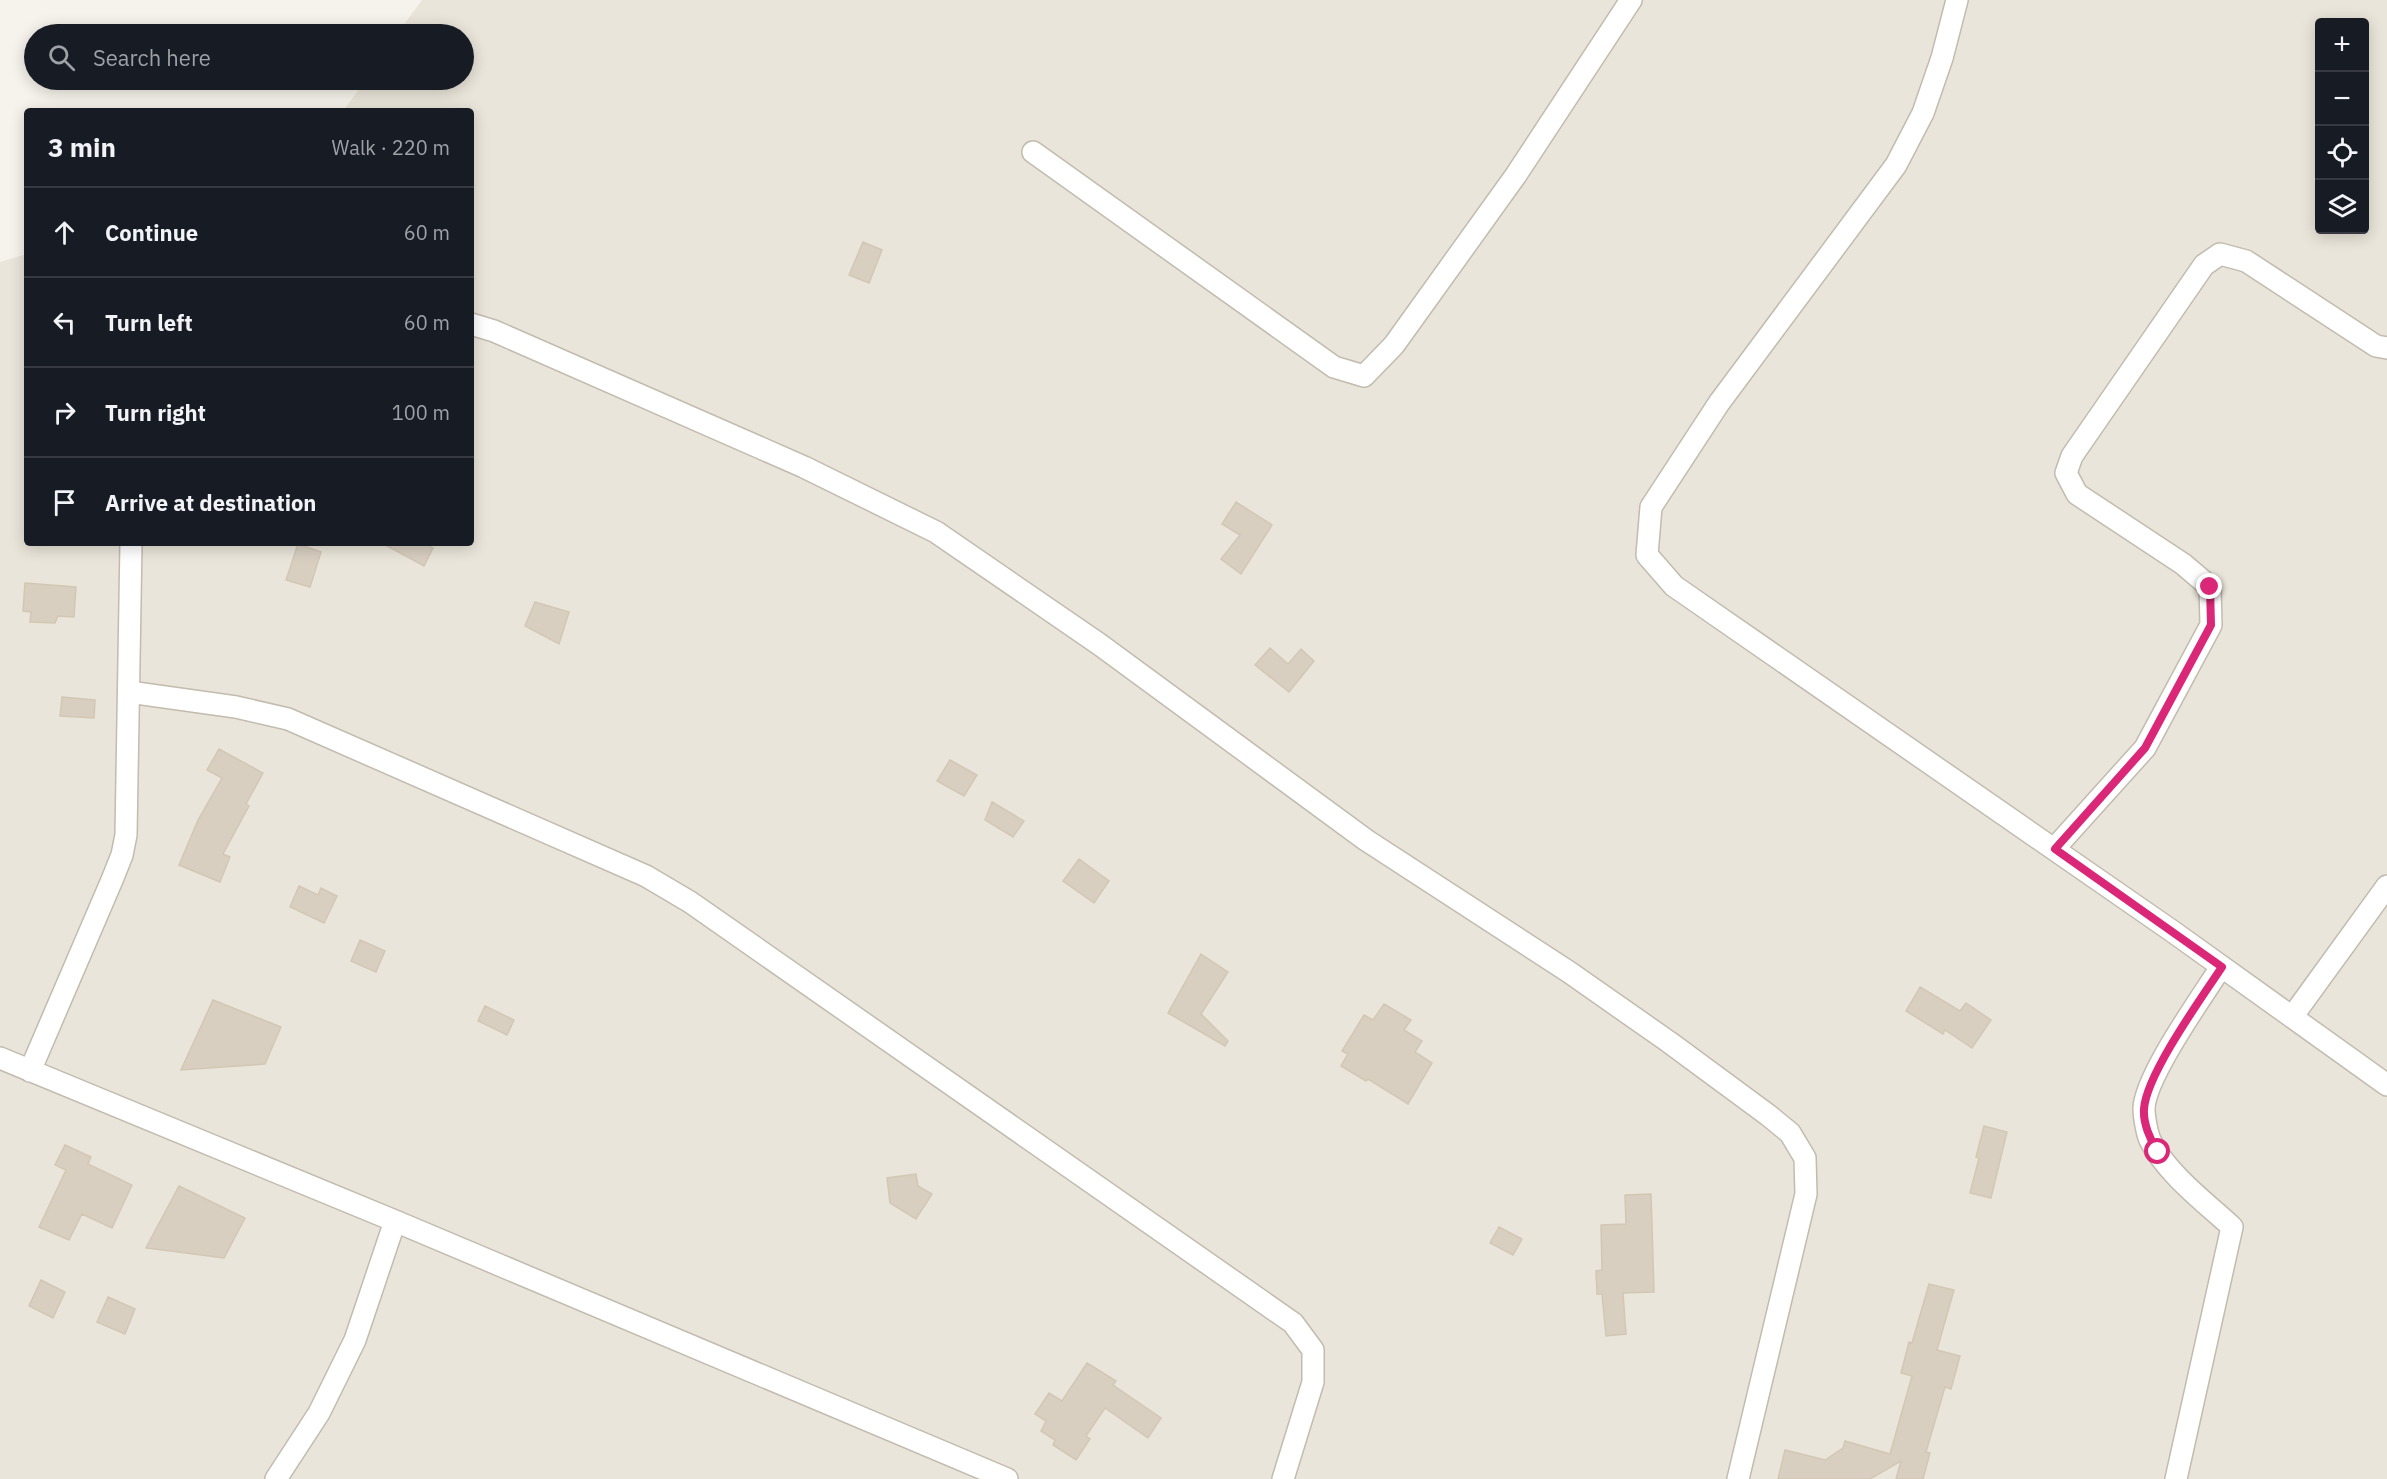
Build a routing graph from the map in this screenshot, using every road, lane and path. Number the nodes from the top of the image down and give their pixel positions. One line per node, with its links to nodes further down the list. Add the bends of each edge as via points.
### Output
1 (1631, 0): 3 (street, via 1516,175 1394,345 1364,376 1334,367)
2 (1957, 0): 8 (street, via 1923,113 1896,165 1719,403 1651,507 1647,555 1674,586)
3 (1033, 152)
4 (474, 325): 19 (street, via 804,467 936,532 1099,644 1366,840 1670,1042 1790,1133 1805,1158 1806,1194)
5 (2387, 348): 8 (street, via 2376,346 2246,261 2220,254 2204,265 2072,456 2066,473 2077,494 2183,564 2210,587 2211,625 2145,748)
6 (131, 546): 7 (street)
7 (129, 692): 13 (street, via 126,836 122,855); 18 (street, via 258,710 288,718 646,876 690,902 1293,1323 1313,1350 1314,1382)
8 (2055, 849): 10 (street)
9 (2387, 886): 11 (street)
10 (2222, 967): 11 (street); 20 (street, via 2153,1078 2144,1108 2150,1139 2166,1165 2232,1227)
11 (2292, 1017): 14 (street)
12 (0, 1058): 13 (street)
13 (30, 1071): 15 (street)
14 (2387, 1086)
15 (395, 1221): 16 (street, via 355,1340 319,1413); 17 (street)
16 (276, 1479)
17 (1008, 1479)
18 (1283, 1479)
19 (1738, 1479)
20 (2176, 1479)

